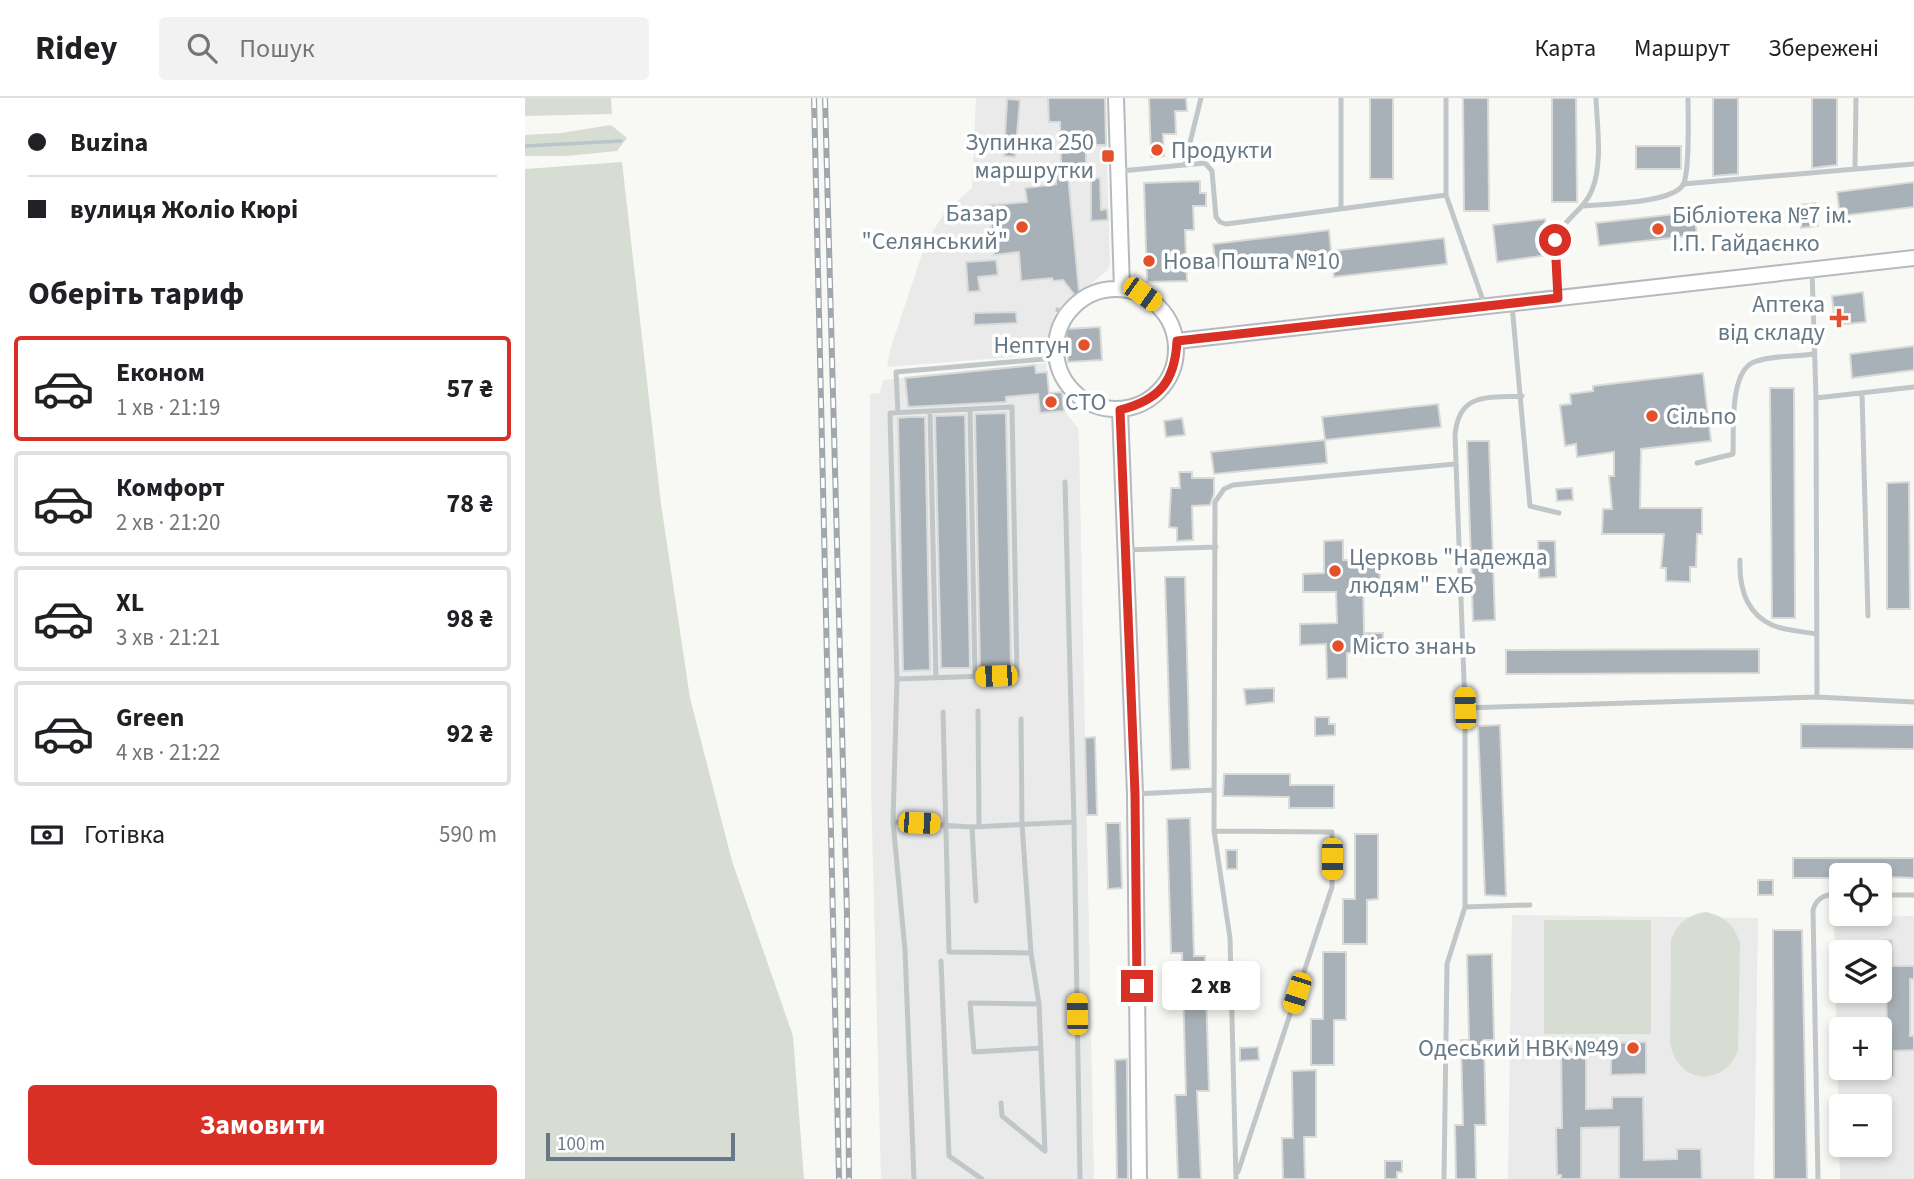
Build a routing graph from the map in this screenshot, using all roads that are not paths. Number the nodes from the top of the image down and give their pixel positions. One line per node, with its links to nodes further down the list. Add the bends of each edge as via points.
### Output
1 (1116, 98): 11 (street)
2 (1201, 98): 8 (lane)
3 (1341, 98): 15 (lane)
4 (1445, 98): 13 (lane)
5 (1596, 98): 14 (lane, via 1596,169)
6 (1688, 98): 12 (lane)
7 (1856, 98): 10 (lane)
8 (1185, 163): 11 (lane); 15 (lane, via 1202,162 1211,167 1215,213 1223,223)
9 (1914, 164): 10 (lane)
10 (1856, 168): 12 (lane)
11 (1118, 172): 18 (street)
12 (1683, 184): 14 (lane, via 1669,196)
13 (1447, 195): 15 (lane); 21 (lane)
14 (1584, 206): 19 (lane, via 1555,240)
15 (1341, 209)
16 (1914, 258): 17 (street)
17 (1812, 270): 19 (street); 23 (lane)
18 (1122, 289): 22 (street, via 1159,305); 24 (street, via 1103,290 1062,313)
19 (1558, 298): 20 (street)
20 (1512, 302): 21 (street); 27 (lane)
21 (1485, 306): 22 (street)
22 (1177, 341): 30 (street, via 1169,379 1156,395)
23 (1814, 354): 28 (lane); 33 (lane, via 1758,361 1744,369 1737,384 1733,454)
24 (1056, 358): 30 (street, via 1068,385 1082,399); 32 (lane, via 896,372)
25 (1914, 387): 26 (lane)
26 (1862, 393): 28 (lane); 40 (lane)
27 (1522, 396): 34 (lane, via 1478,399 1467,405 1456,425); 36 (lane, via 1530,506)
28 (1817, 398): 41 (lane)
29 (971, 409): 31 (lane); 42 (lane); 42 (lane, via 1013,407 1017,675)
30 (1120, 410): 38 (street)
31 (930, 411): 32 (lane); 43 (lane)
32 (898, 413): 44 (lane, via 890,413)
33 (1697, 463)
34 (1455, 464): 37 (lane, via 1233,485 1215,502); 47 (lane)
35 (1065, 481): 54 (lane)
36 (1559, 513)
37 (1216, 548): 38 (lane); 51 (lane)
38 (1126, 550): 52 (street)
39 (1740, 561): 41 (lane, via 1739,580 1757,615 1773,626)
40 (1867, 616)
41 (1816, 634): 45 (lane)
42 (975, 677): 43 (lane)
43 (936, 678): 44 (lane)
44 (897, 679): 53 (lane)
45 (1817, 697): 46 (lane); 47 (lane)
46 (1914, 702)
47 (1465, 708): 64 (lane)
48 (978, 711): 57 (lane)
49 (943, 712): 55 (lane)
50 (1021, 719): 56 (lane)
51 (1213, 790): 52 (lane); 58 (lane)
52 (1135, 794): 73 (street)
53 (893, 822): 55 (lane); 70 (lane, via 905,950)
54 (1074, 822): 56 (lane); 72 (lane)
55 (946, 824): 57 (lane); 65 (lane, via 950,952)
56 (1023, 824): 57 (lane); 65 (lane)
57 (975, 826): 62 (lane)
58 (1214, 831): 74 (lane, via 1230,938); 74 (lane, via 1332,832 1332,887)
59 (1829, 895): 76 (lane, via 1818,900 1813,911)
60 (1892, 895): 61 (lane)
61 (1914, 895)
62 (976, 901)
63 (1530, 905): 64 (lane)
64 (1465, 907): 75 (lane, via 1447,964)
65 (1031, 953): 67 (lane)
66 (941, 961): 71 (lane, via 949,1156)
67 (1039, 1004): 68 (lane); 68 (lane, via 970,1003 974,1052)
68 (1041, 1048): 69 (lane, via 1045,1152 1002,1116)
69 (1001, 1103)
70 (914, 1179)
71 (982, 1179)
72 (1080, 1179)
73 (1139, 1179)
74 (1236, 1179)
75 (1444, 1179)
76 (1818, 1179)

